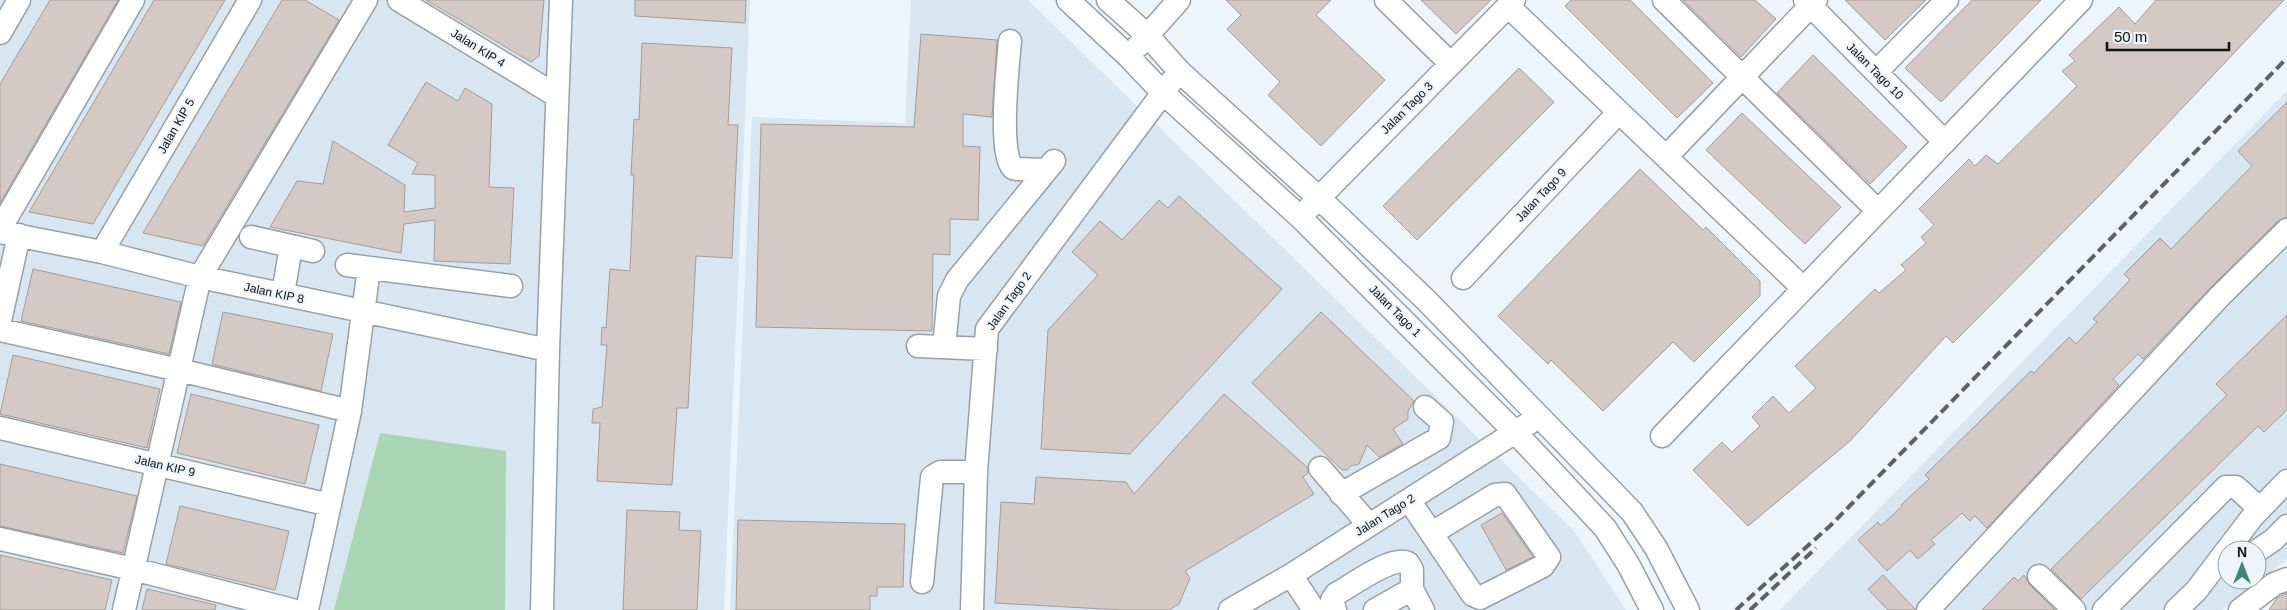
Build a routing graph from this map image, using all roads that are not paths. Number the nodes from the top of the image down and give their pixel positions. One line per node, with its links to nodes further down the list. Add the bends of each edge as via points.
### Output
1 (19, 0): 16 (street)
2 (133, 0): 33 (street)
3 (250, 0): 37 (street, Jalan KIP 5)
4 (366, 0): 40 (street)
5 (399, 0): 25 (street, Jalan KIP 4)
6 (561, 0): 25 (street)
7 (1068, 0): 19 (street, Jalan Tago 1)
8 (1108, 0): 17 (street)
9 (1179, 0): 17 (street)
10 (1386, 0): 20 (street)
11 (1664, 0): 23 (street)
12 (1947, 0): 22 (street)
13 (2081, 0): 27 (street)
14 (1810, 2): 22 (street, Jalan Tago 10); 23 (street)
15 (1511, 3): 20 (street, Jalan Tago 3); 26 (street)
16 (1, 28)
17 (1148, 36): 19 (street); 21 (street)
18 (1010, 41): 49 (street, via 1004,128 1007,161 1017,169 1050,165 956,280 949,296)
19 (1128, 56): 24 (street, Jalan Tago 1)
20 (1451, 64): 29 (street, Jalan Tago 3)
21 (1180, 72): 24 (street, Jalan Tago 2); 29 (street)
22 (1876, 72): 27 (street, Jalan Tago 10)
23 (1742, 77): 28 (street); 30 (street)
24 (1162, 92): 31 (street, Jalan Tago 1); 50 (street, Jalan Tago 2, via 987,329)
25 (556, 96): 51 (street)
26 (1619, 112): 28 (street); 41 (street, Jalan Tago 9)
27 (1945, 142): 30 (street)
28 (1666, 157): 43 (street)
29 (1319, 198): 31 (street, Jalan Tago 3); 55 (street, via 1426,300)
30 (1878, 211): 43 (street)
31 (1300, 217): 57 (street, Jalan Tago 1)
32 (2287, 230): 94 (street, via 2207,310)
33 (6, 232): 37 (street, Jalan KIP 8); 46 (street)
34 (251, 237): 35 (street)
35 (291, 246): 36 (street); 44 (street)
36 (313, 251)
37 (102, 252): 40 (street, Jalan KIP 8)
38 (347, 265): 39 (street)
39 (369, 268): 42 (street); 45 (street)
40 (200, 277): 44 (street, Jalan KIP 8); 52 (street)
41 (1462, 278)
42 (511, 286)
43 (1804, 288): 58 (street)
44 (283, 294): 45 (street, Jalan KIP 8)
45 (363, 311): 51 (street, Jalan KIP 8); 54 (street)
46 (0, 321)
47 (0, 330): 52 (street)
48 (918, 346): 49 (street)
49 (944, 347): 50 (street)
50 (986, 349): 61 (street, Jalan Tago 2)
51 (548, 350): 85 (street)
52 (179, 370): 54 (street); 59 (street)
53 (1425, 406): 63 (street, via 1442,422 1439,438)
54 (350, 411): 65 (street)
55 (1539, 417): 57 (street, Jalan Tago 2); 93 (street, via 1632,512 1656,548)
56 (0, 428): 59 (street, Jalan KIP 9)
57 (1516, 433): 64 (street, Jalan Tago 2); 92 (street, Jalan Tago 1, via 1605,528)
58 (1662, 436)
59 (157, 464): 65 (street, Jalan KIP 9); 74 (street)
60 (1320, 468): 63 (street)
61 (976, 472): 79 (street, via 940,472 932,477); 86 (street, Jalan Tago 2)
62 (2287, 481): 66 (street)
63 (1341, 494): 67 (street)
64 (1409, 500): 67 (street, Jalan Tago 2); 69 (street)
65 (330, 505): 84 (street)
66 (2260, 509): 71 (street); 96 (street, via 2236,487 2226,487)
67 (1369, 525): 75 (street, Jalan Tago 2)
68 (2287, 526): 72 (street)
69 (1432, 533): 69 (street, via 1473,595 1480,598 1544,566 1549,557 1505,494 1495,495)
70 (0, 539): 74 (street)
71 (2235, 540)
72 (2267, 544)
73 (2217, 563): 81 (street)
74 (133, 570): 82 (street); 83 (street)
75 (1291, 575): 87 (street, Jalan Tago 2); 88 (street)
76 (2038, 576): 95 (street)
77 (2217, 577): 81 (street)
78 (2287, 579): 98 (street, via 2274,584)
79 (922, 582)
80 (1412, 589): 89 (street, via 1412,570 1408,563 1393,562 1333,597); 90 (street); 91 (street)
81 (2196, 591): 97 (street)
82 (124, 610)
83 (292, 610)
84 (307, 610)
85 (542, 610)
86 (972, 610)
87 (1230, 610)
88 (1314, 610)
89 (1335, 610)
90 (1375, 610)
91 (1423, 610)
92 (1652, 610)
93 (1688, 610)
94 (1928, 610)
95 (2074, 610)
96 (2104, 610)
97 (2176, 610)
98 (2240, 610)

